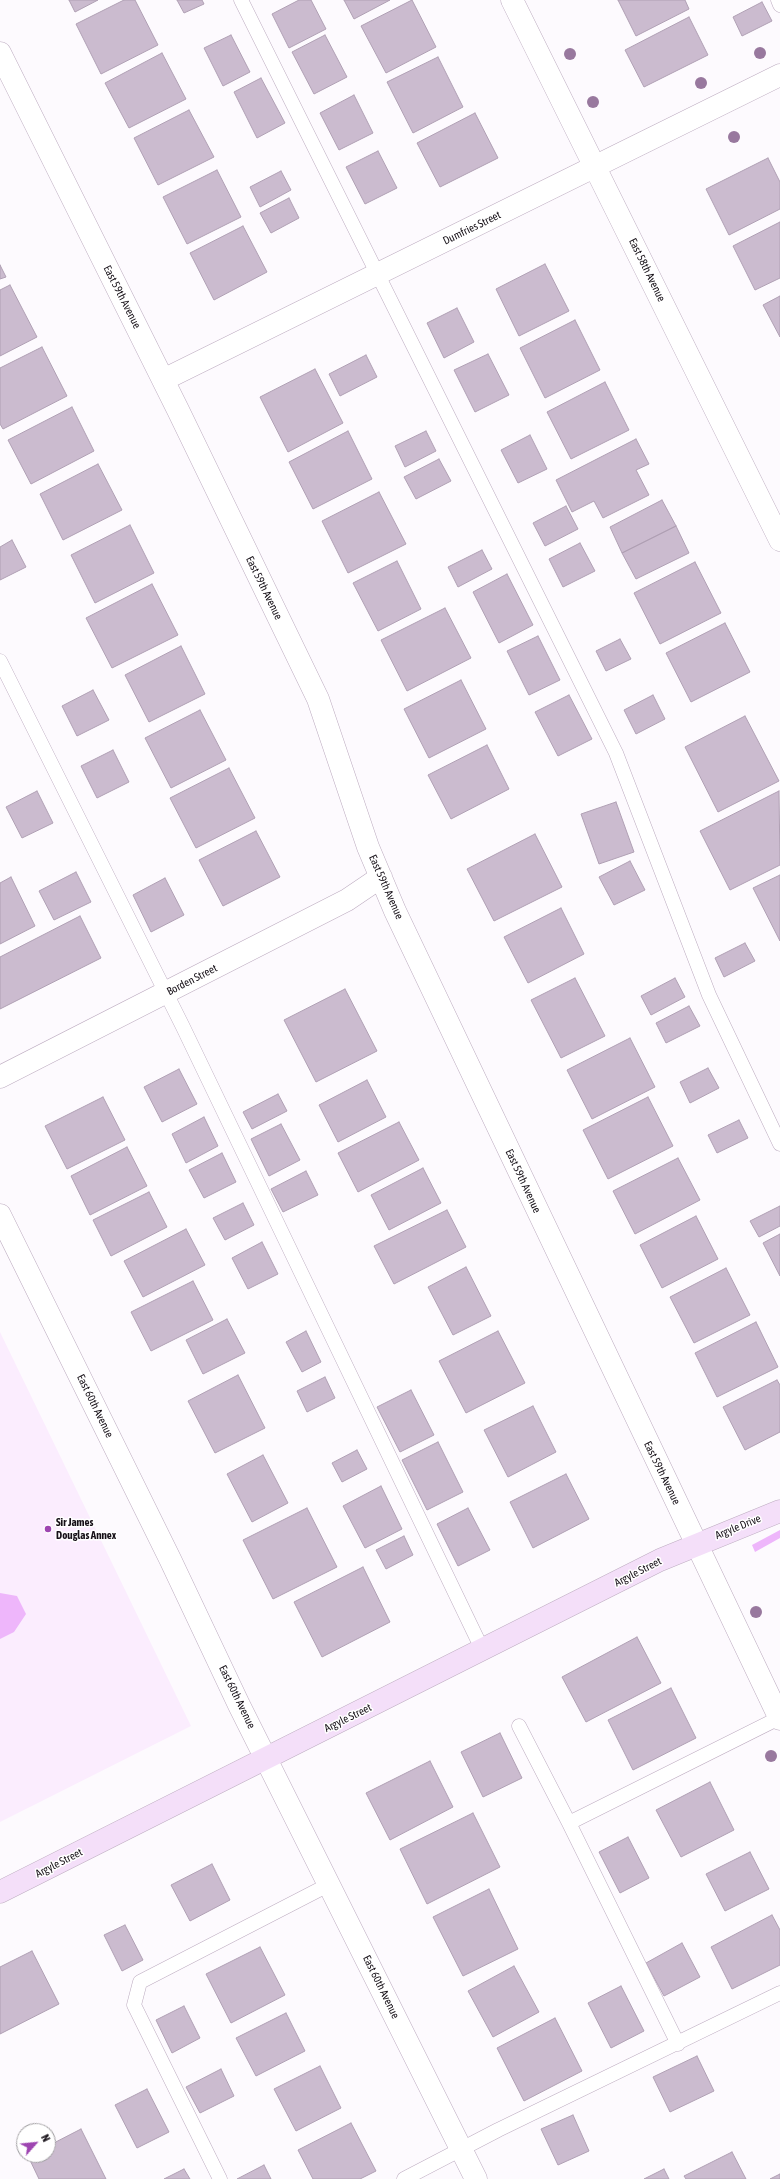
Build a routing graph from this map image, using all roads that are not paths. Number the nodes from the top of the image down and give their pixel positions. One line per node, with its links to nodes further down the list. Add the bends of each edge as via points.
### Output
1 (241, 0): 8 (lane)
2 (512, 0): 7 (street, East 58th Avenue)
3 (778, 0): 4 (lane)
4 (780, 5)
5 (0, 53): 9 (street, East 59th Avenue)
6 (780, 76): 7 (street, Dumfries Street)
7 (596, 168): 8 (street, Dumfries Street); 10 (street, East 58th Avenue)
8 (377, 274): 9 (street, Dumfries Street); 15 (lane, via 616,753 709,996)
9 (163, 380): 12 (street, East 59th Avenue, via 318,699 368,847)
10 (780, 540)
11 (0, 661): 13 (lane)
12 (381, 877): 13 (street, Borden Street, via 347,900); 18 (street, East 59th Avenue)
13 (167, 993): 14 (street, Borden Street); 19 (lane)
14 (0, 1077)
15 (780, 1144)
16 (0, 1215): 22 (street, East 60th Avenue)
17 (780, 1511): 18 (street, Argyle Drive)
18 (697, 1544): 19 (street, Argyle Street, via 660,1560); 20 (street, East 59th Avenue)
19 (483, 1651): 22 (street, Argyle Street)
20 (780, 1719): 23 (lane)
21 (519, 1726): 23 (lane)
22 (267, 1758): 24 (street, East 60th Avenue); 25 (street, Argyle Street)
23 (569, 1823): 27 (lane)
24 (330, 1884): 28 (street, East 60th Avenue); 29 (lane, via 140,1982 134,2005)
25 (0, 1892)
26 (780, 1993): 27 (lane)
27 (678, 2044): 28 (lane)
28 (461, 2149): 30 (lane); 31 (street, East 60th Avenue)
29 (220, 2179)
30 (404, 2179)
31 (476, 2179)

